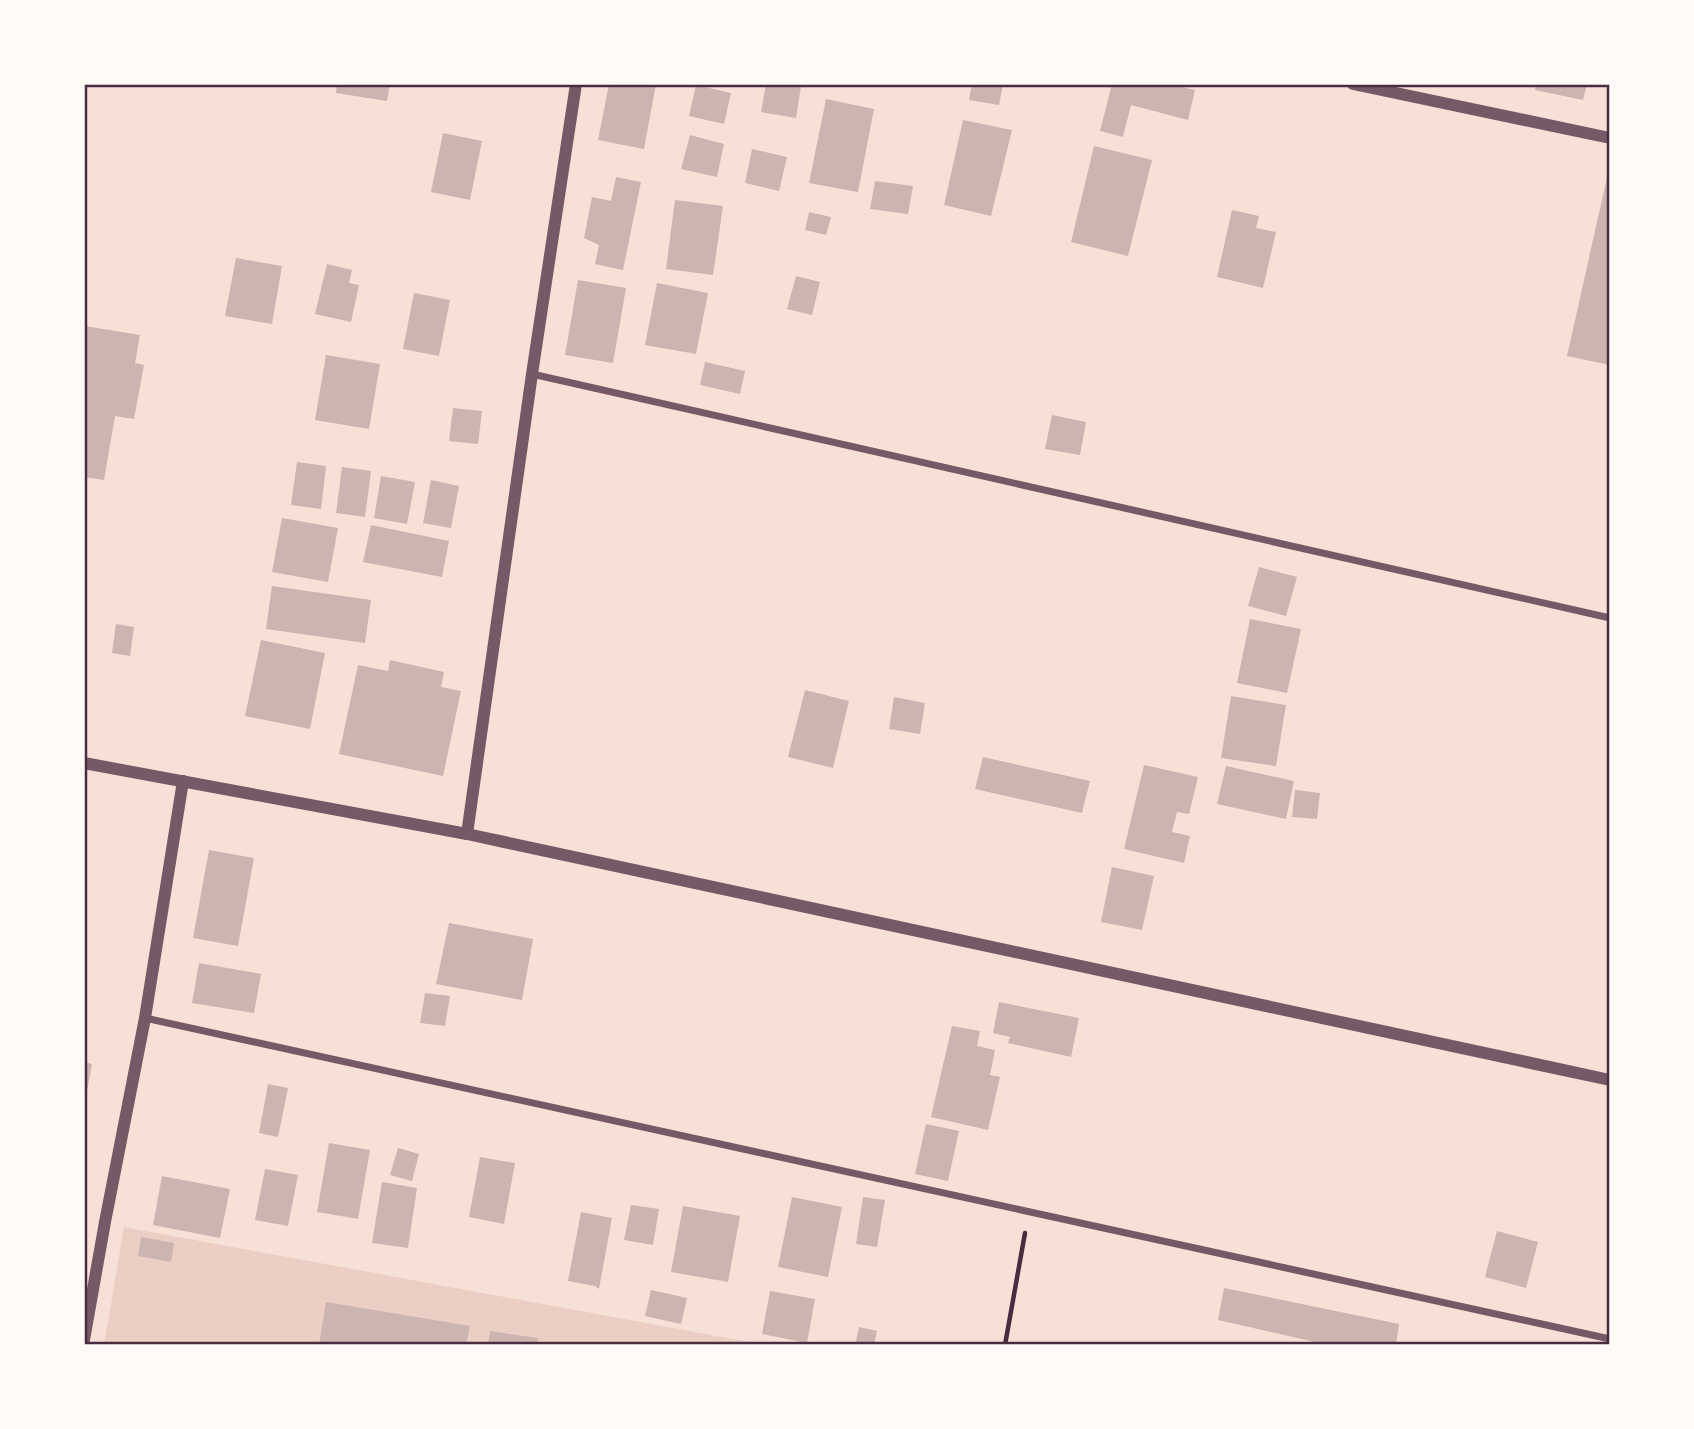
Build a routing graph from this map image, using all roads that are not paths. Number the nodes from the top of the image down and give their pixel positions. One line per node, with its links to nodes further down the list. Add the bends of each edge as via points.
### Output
1 (576, 84): 4 (street)
2 (1353, 84): 3 (street)
3 (1610, 138)
4 (532, 374): 5 (street); 8 (street)
5 (1610, 618)
6 (84, 763): 7 (street)
7 (183, 781): 8 (street); 9 (street)
8 (467, 834): 10 (street)
9 (145, 1018): 11 (street); 12 (street)
10 (1610, 1080)
11 (1610, 1339)
12 (84, 1340)

